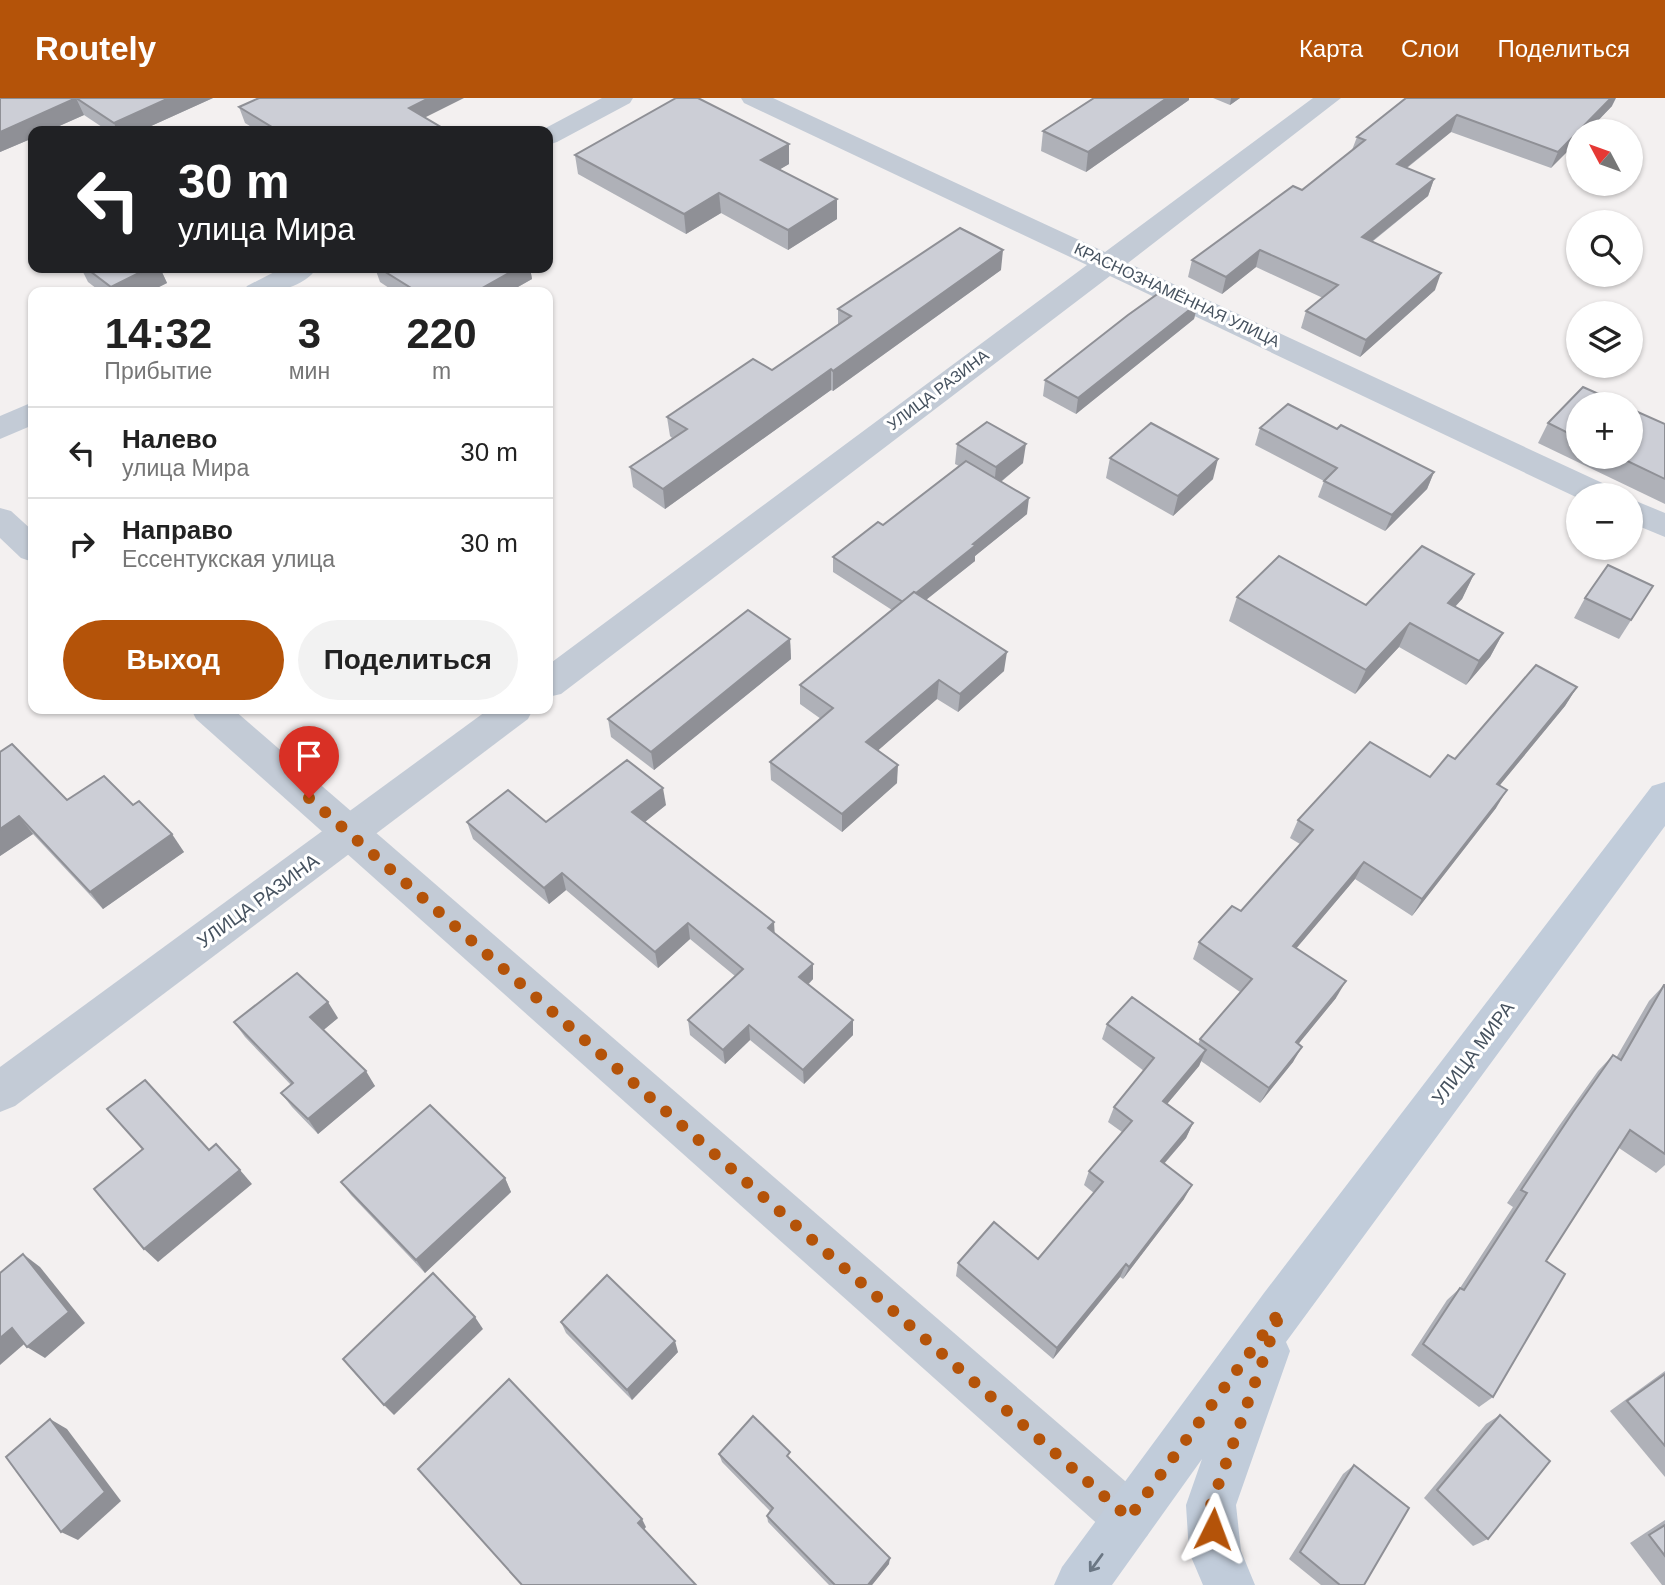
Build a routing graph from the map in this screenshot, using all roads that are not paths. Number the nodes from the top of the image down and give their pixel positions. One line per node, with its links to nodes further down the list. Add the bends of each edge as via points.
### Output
1 (621, 98): 4 (street)
2 (753, 98): 5 (street, КРАСНОЗНАМЁННАЯ УЛИЦА)
3 (1329, 98): 5 (street, УЛИЦА РАЗИНА)
4 (553, 134)
5 (1107, 262): 10 (street, КРАСНОЗНАМЁННАЯ УЛИЦА); 15 (street, УЛИЦА РАЗИНА)
6 (293, 273): 7 (street)
7 (267, 287)
8 (28, 415): 9 (street)
9 (0, 429)
10 (1575, 483)
11 (1643, 516): 13 (street)
12 (0, 519): 14 (street)
13 (1665, 526)
14 (28, 545)
15 (553, 680)
16 (215, 714): 19 (street)
17 (508, 714): 19 (street, УЛИЦА РАЗИНА)
18 (1665, 797): 21 (main road, УЛИЦА МИРА)
19 (349, 834): 20 (street, УЛИЦА РАЗИНА); 22 (street)
20 (0, 1092)
21 (1281, 1310): 22 (main road, УЛИЦА МИРА); 24 (main road, УЛИЦА МИРА, via 1211,1505 1215,1552)
22 (1129, 1518): 23 (main road, УЛИЦА МИРА, one-way to 23)
23 (1080, 1585)
24 (1229, 1585)

